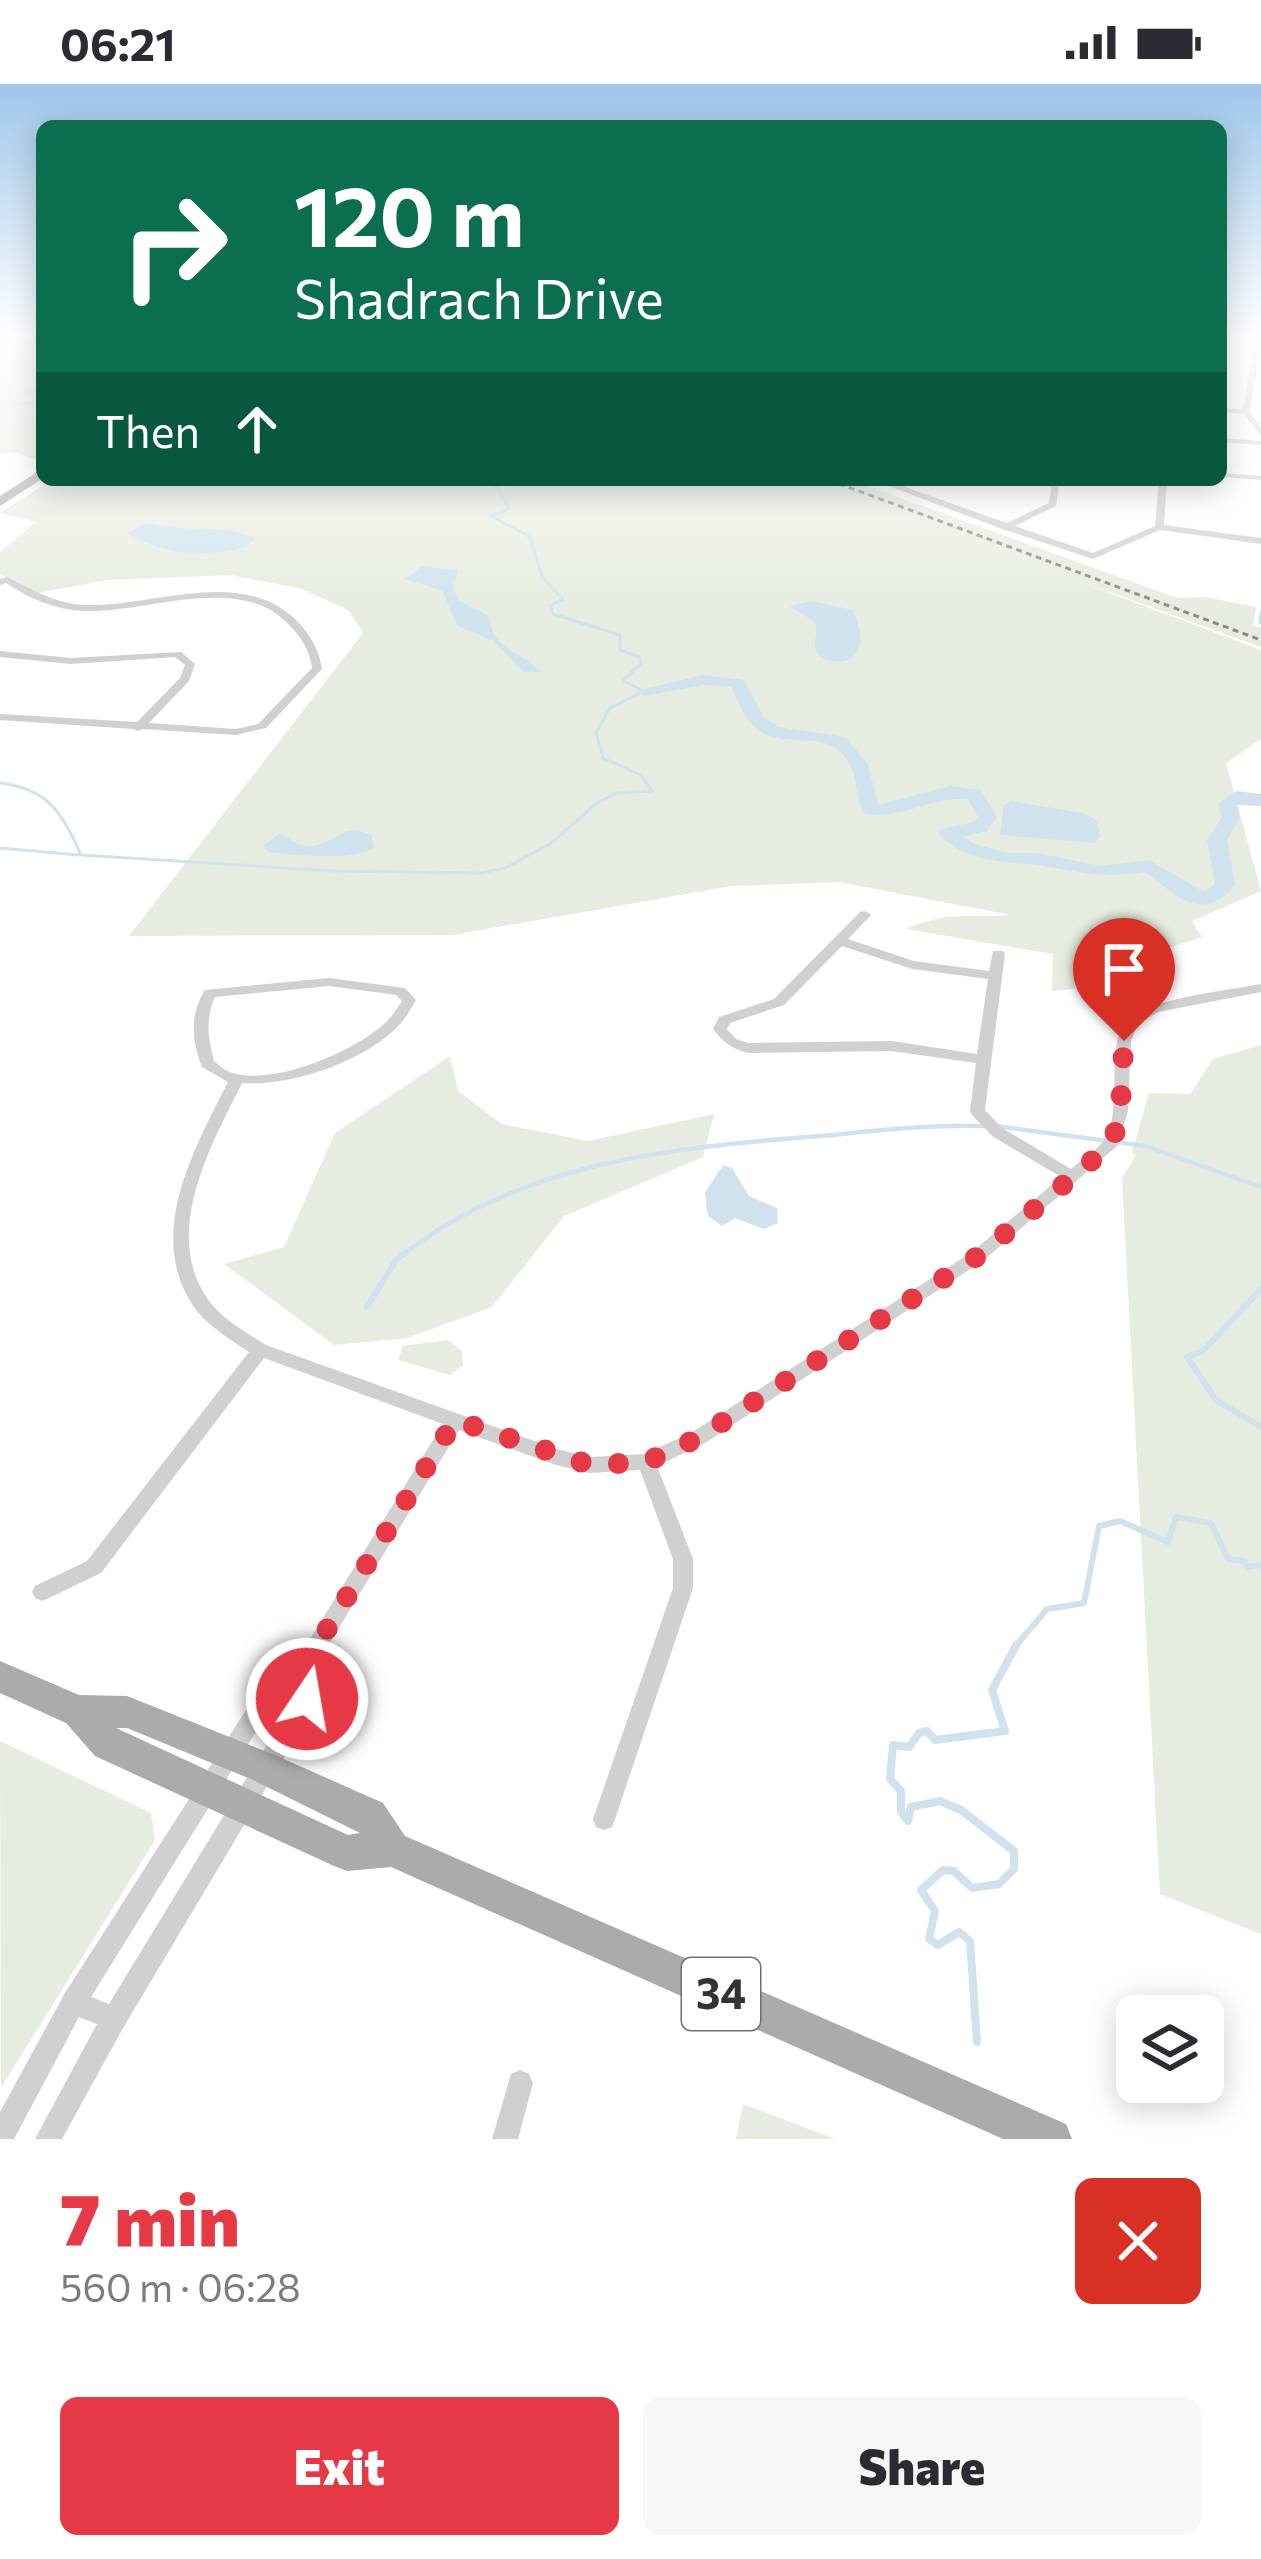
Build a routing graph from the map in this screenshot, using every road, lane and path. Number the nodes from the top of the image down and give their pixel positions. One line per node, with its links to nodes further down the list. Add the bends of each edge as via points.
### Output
1 (1227, 440): 2 (street)
2 (1261, 443)
3 (1227, 475): 5 (street)
4 (36, 477): 9 (main road)
5 (1261, 478)
6 (893, 486): 10 (street)
7 (1055, 486): 10 (street, via 1053,504)
8 (1163, 486): 11 (street)
9 (0, 502)
10 (1005, 527): 11 (street, via 1093,556)
11 (1160, 527): 12 (street)
12 (1261, 542)
13 (2, 579): 16 (street, via 38,601 86,608 256,599 286,611 316,652 317,669 262,726)
14 (0, 654): 16 (street, via 71,661 178,653 190,664 185,679)
15 (0, 717): 16 (street)
16 (137, 728)
17 (865, 916): 18 (street)
18 (840, 941): 20 (street, via 912,965); 22 (street, via 779,1003 724,1020 720,1029 747,1048 892,1046)
19 (998, 954): 20 (street)
20 (995, 976): 22 (street)
21 (1261, 988): 24 (street, via 1154,1009 1131,1022 1112,1142)
22 (984, 1060): 24 (street, via 977,1111)
23 (235, 1082): 23 (street, via 330,1065 406,1012 410,1000 400,991 329,982 210,993 202,1004 200,1052 207,1066); 25 (street, via 186,1199 179,1259 201,1304)
24 (1073, 1177): 27 (street, via 978,1256 698,1438)
25 (260, 1350): 26 (street); 28 (street, via 94,1567)
26 (455, 1420): 27 (street, via 590,1465); 29 (street)
27 (646, 1462): 35 (street, via 683,1559 682,1588)
28 (42, 1592)
29 (307, 1662): 32 (street, via 276,1681); 33 (street, via 307,1699)
30 (0, 1677): 31 (main road, 34)
31 (78, 1711): 32 (main road, 34, via 127,1712); 34 (main road, 34, via 106,1744)
32 (231, 1754): 33 (main road, 34); 34 (street)
33 (265, 1768): 34 (street); 36 (main road, 34, via 370,1816)
34 (225, 1798): 36 (main road, 34, via 347,1853); 37 (street); 38 (street)
35 (604, 1819)
36 (392, 1849): 43 (main road, 34)
37 (74, 2002): 38 (street); 40 (street)
38 (113, 2019): 41 (street)
39 (520, 2083): 42 (street)
40 (0, 2138)
41 (48, 2139)
42 (505, 2139)
43 (1051, 2139)

